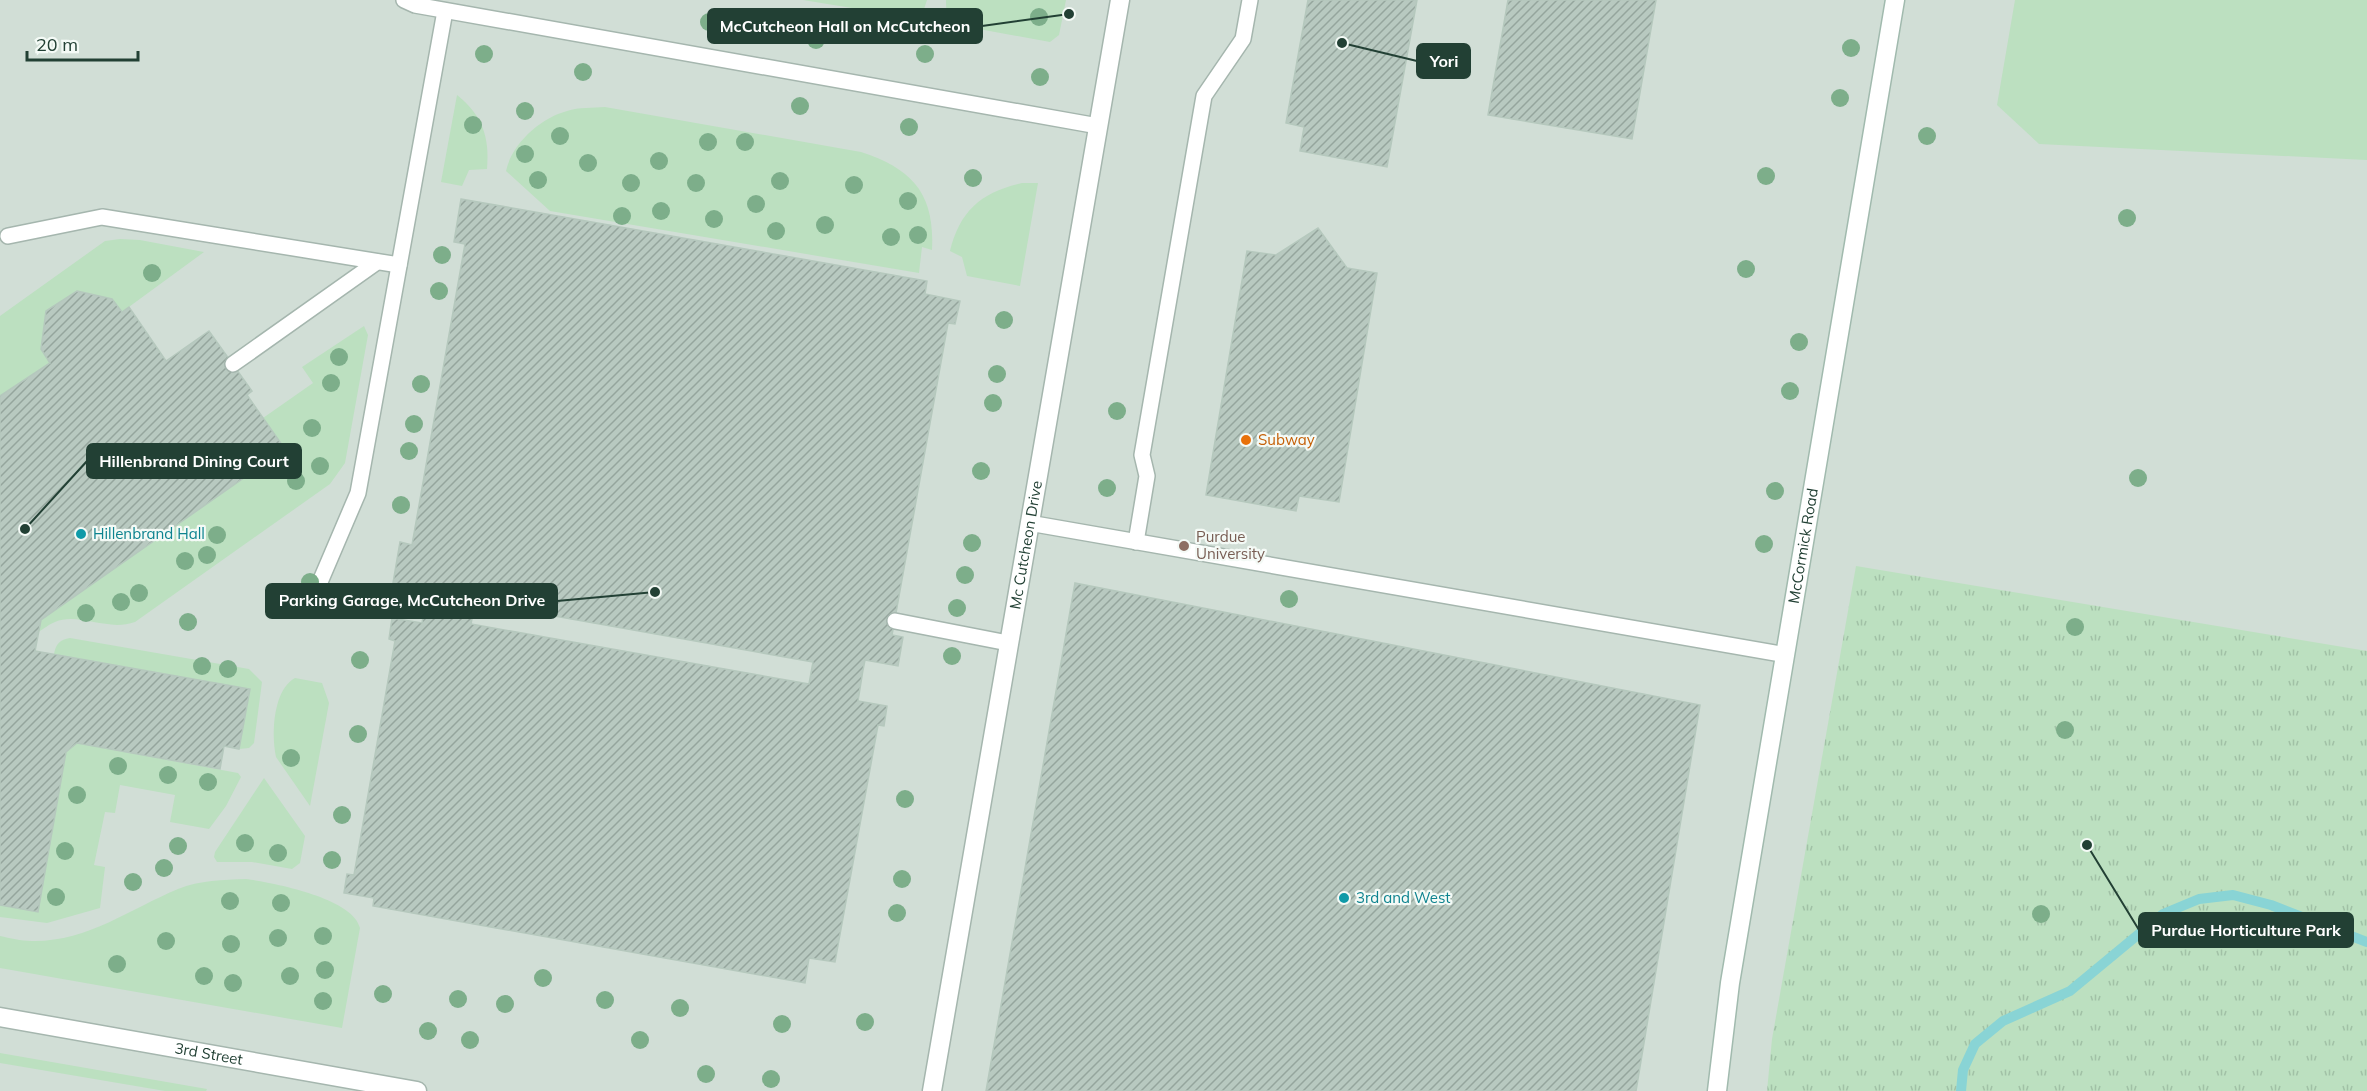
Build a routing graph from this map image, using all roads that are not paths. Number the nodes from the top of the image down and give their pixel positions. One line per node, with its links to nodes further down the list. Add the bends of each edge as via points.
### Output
1 (404, 0): 5 (lane)
2 (1119, 0): 6 (street, Mc Cutcheon Drive)
3 (1250, 0): 12 (lane, via 1244,39 1204,96 1142,455 1147,476)
4 (1895, 0): 16 (street, McCormick Road)
5 (445, 11): 6 (lane); 9 (lane)
6 (1098, 126): 11 (street, Mc Cutcheon Drive)
7 (8, 236): 8 (lane, via 102,217)
8 (377, 262): 9 (lane); 10 (lane)
9 (399, 266): 13 (lane, via 358,493)
10 (233, 364)
11 (1029, 523): 12 (lane); 15 (street, Mc Cutcheon Drive)
12 (1136, 542): 16 (lane)
13 (317, 589)
14 (895, 621): 15 (lane)
15 (1008, 643): 19 (street, Mc Cutcheon Drive)
16 (1786, 655): 20 (street, McCormick Road, via 1730,983)
17 (0, 1017): 18 (street, 3rd Street)
18 (417, 1091)
19 (932, 1091)
20 (1717, 1091)

